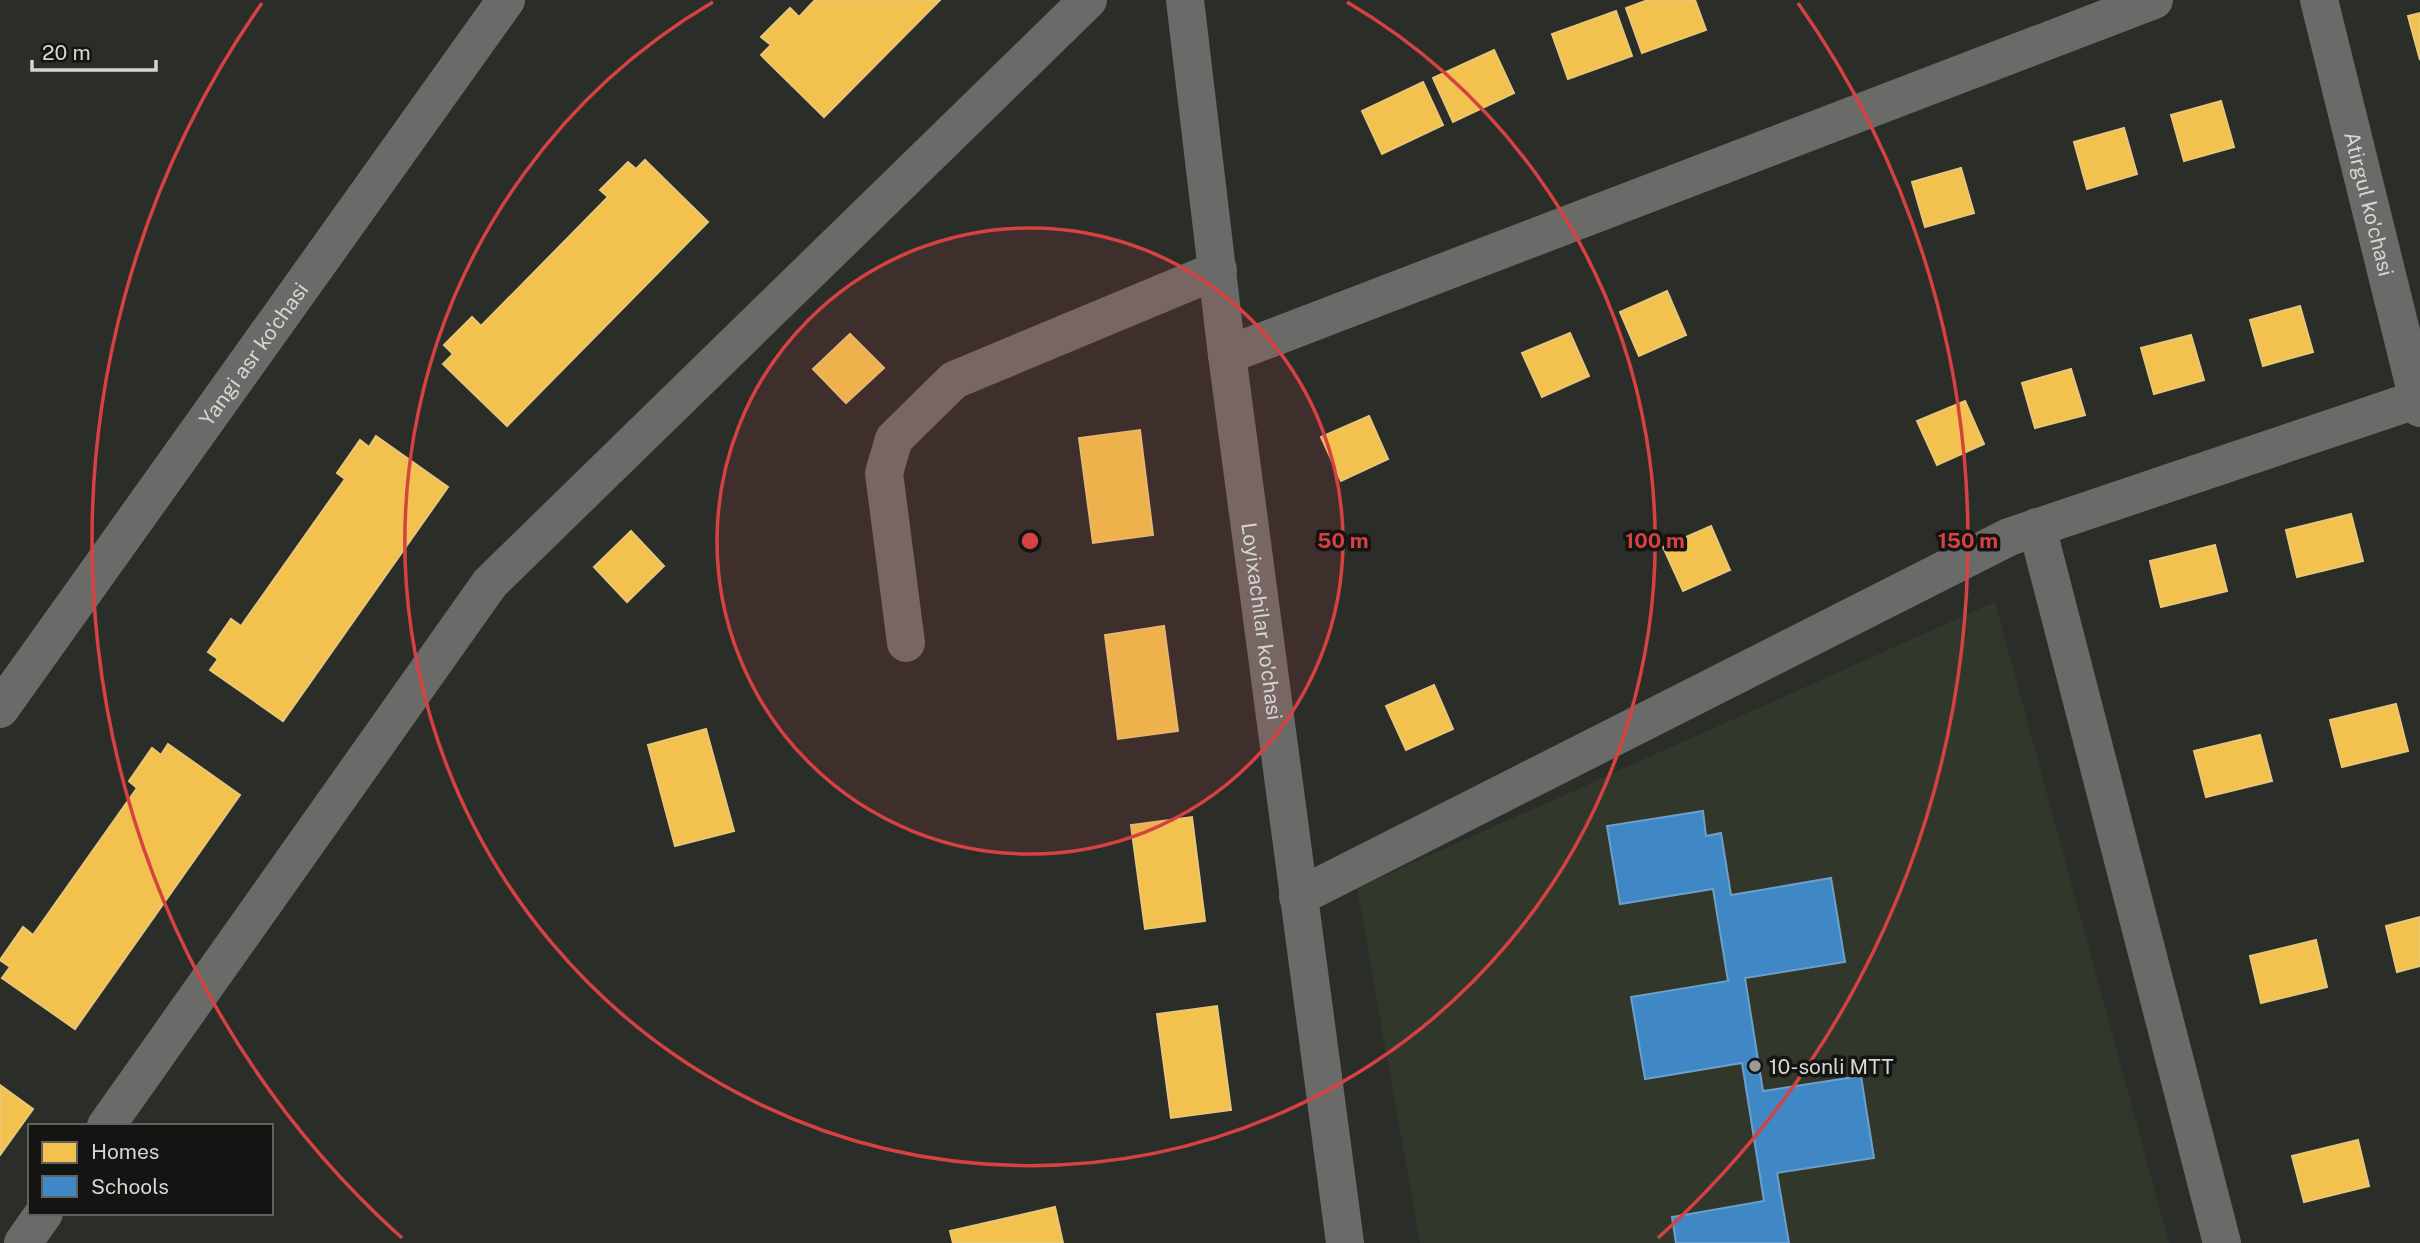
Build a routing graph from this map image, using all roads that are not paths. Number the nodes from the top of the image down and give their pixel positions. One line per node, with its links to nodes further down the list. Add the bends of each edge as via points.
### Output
1 (506, 0): 11 (street, Yangi asr ko'chasi)
2 (1088, 0): 13 (street, via 490,583)
3 (1185, 0): 6 (street, Loyixachilar ko'chasi)
4 (2154, 0): 7 (street)
5 (2319, 0): 8 (street, Atirgul ko'chasi)
6 (1217, 271): 7 (street, Loyixachilar ko'chasi); 10 (street, via 954,380 894,439 884,473)
7 (1227, 355): 12 (street, Loyixachilar ko'chasi)
8 (2419, 403): 9 (street)
9 (2037, 527): 12 (street, via 2009,537); 17 (street)
10 (906, 643)
11 (0, 709)
12 (1298, 897): 16 (street, Loyixachilar ko'chasi)
13 (107, 1124)
14 (43, 1215): 15 (street)
15 (23, 1243)
16 (1345, 1243)
17 (2222, 1243)

